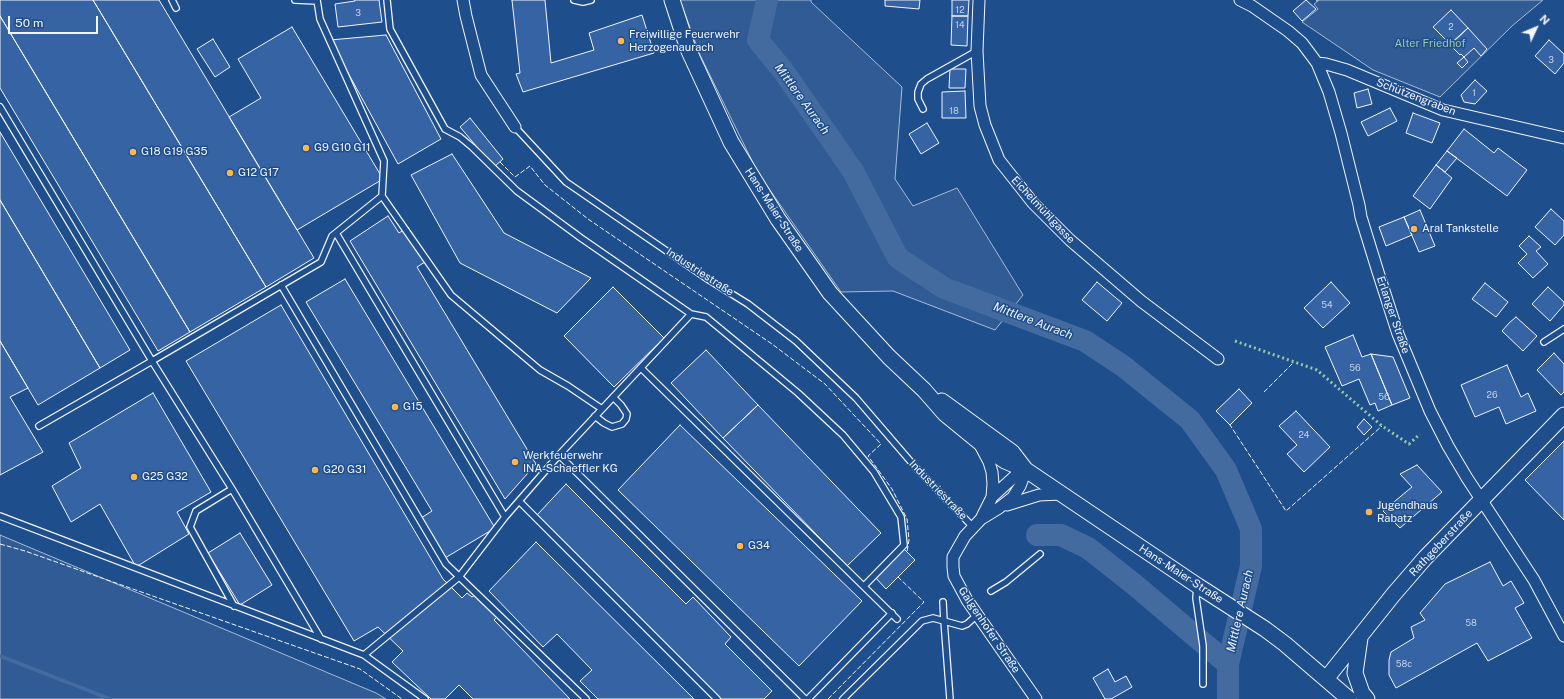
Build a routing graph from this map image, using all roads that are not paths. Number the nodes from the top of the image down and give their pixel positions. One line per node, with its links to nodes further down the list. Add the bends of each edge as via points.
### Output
1 (172, 0): 11 (lane)
2 (295, 0): 10 (lane)
3 (387, 0): 21 (lane, via 390,28 445,129 472,147 517,191)
4 (463, 0): 16 (street, Industriestraße, via 481,75)
5 (574, 0): 6 (lane)
6 (591, 0)
7 (672, 0): 27 (street, Hans-Maier-Straße, via 688,49 731,142 778,219 830,293 889,357)
8 (979, 0): 12 (street, Eichelmühlgasse)
9 (1240, 0): 13 (street, Erlanger Straße, via 1288,31)
10 (317, 1): 18 (lane, via 320,19 384,161)
11 (176, 8)
12 (977, 51): 15 (lane, via 921,84 918,99); 24 (street, Eichelmühlgasse, via 980,106 985,125 999,160 1011,176 1033,203 1070,240 1141,301)
13 (1317, 63): 17 (street, Schützengraben, via 1348,70 1443,110); 39 (street, Erlanger Straße, via 1329,92 1361,217 1398,334 1430,411 1448,446)
14 (0, 107): 25 (lane)
15 (923, 109)
16 (515, 127): 44 (lane, Industriestraße, via 566,182 748,304 796,341 856,398 916,469)
17 (1564, 138)
18 (382, 196): 19 (lane); 29 (lane, via 451,295 540,370)
19 (336, 233): 20 (lane, via 332,236 321,262); 43 (lane)
20 (281, 285): 25 (lane); 46 (lane, via 446,564)
21 (691, 314): 26 (lane); 47 (lane, via 706,317 798,393 842,435 874,472 901,517 904,544)
22 (1564, 329): 23 (lane)
23 (1544, 342)
24 (1218, 359)
25 (152, 361): 32 (lane); 36 (lane)
26 (641, 368): 28 (lane); 47 (lane)
27 (924, 390): 33 (street, Hans-Maier-Straße, via 945,414); 35 (street, Hans-Maier-Straße, via 951,406 1012,452)
28 (613, 397): 29 (lane); 31 (lane, via 627,414 622,424 612,427)
29 (602, 409): 31 (lane)
30 (1564, 415): 39 (street, Rathgeberstraße)
31 (595, 416): 34 (lane)
32 (39, 426)
33 (977, 441): 35 (street, Hans-Maier-Straße, via 1005,461); 38 (street, Galgenhofer Straße, via 992,472)
34 (559, 455): 40 (lane); 65 (lane)
35 (1026, 470): 37 (street, Hans-Maier-Straße); 38 (street, Galgenhofer Straße, via 1015,476); 41 (street, Galgenhofer Straße, via 1016,492)
36 (232, 489): 51 (lane, via 196,511 190,527); 58 (lane)
37 (1061, 494): 41 (street, Galgenhofer Straße, via 1039,495); 48 (street, Hans-Maier-Straße)
38 (992, 497): 44 (street, Galgenhofer Straße)
39 (1482, 500): 56 (street, Erlanger Straße, via 1534,580); 57 (street, Rathgeberstraße, via 1425,558)
40 (519, 501): 43 (lane); 64 (lane)
41 (999, 508): 44 (street, Galgenhofer Straße)
42 (0, 516): 51 (lane)
43 (505, 517): 46 (lane)
44 (977, 523): 53 (street, Galgenhofer Straße, via 965,536 953,556 954,576)
45 (1040, 554): 49 (lane)
46 (459, 577): 59 (lane); 63 (lane)
47 (864, 586): 52 (lane)
48 (1198, 586): 60 (street, Hans-Maier-Straße, via 1265,629); 61 (lane, via 1196,598 1201,632)
49 (991, 591)
50 (943, 602): 55 (lane)
51 (234, 606): 58 (lane)
52 (892, 613): 54 (lane); 65 (lane)
53 (977, 615): 55 (lane, via 962,626); 68 (street, Galgenhofer Straße)
54 (897, 618)
55 (944, 621): 66 (lane, via 926,619); 67 (lane)
56 (1564, 636)
57 (1360, 638): 60 (street, Rathgeberstraße); 70 (street, via 1355,673 1362,693)
58 (321, 639): 59 (lane)
59 (364, 656): 62 (lane)
60 (1326, 679): 69 (street, Hans-Maier-Straße)
61 (1203, 684)
62 (425, 699)
63 (586, 699)
64 (717, 699)
65 (806, 699)
66 (843, 699)
67 (950, 699)
68 (1036, 699)
69 (1349, 699)
70 (1367, 699)

